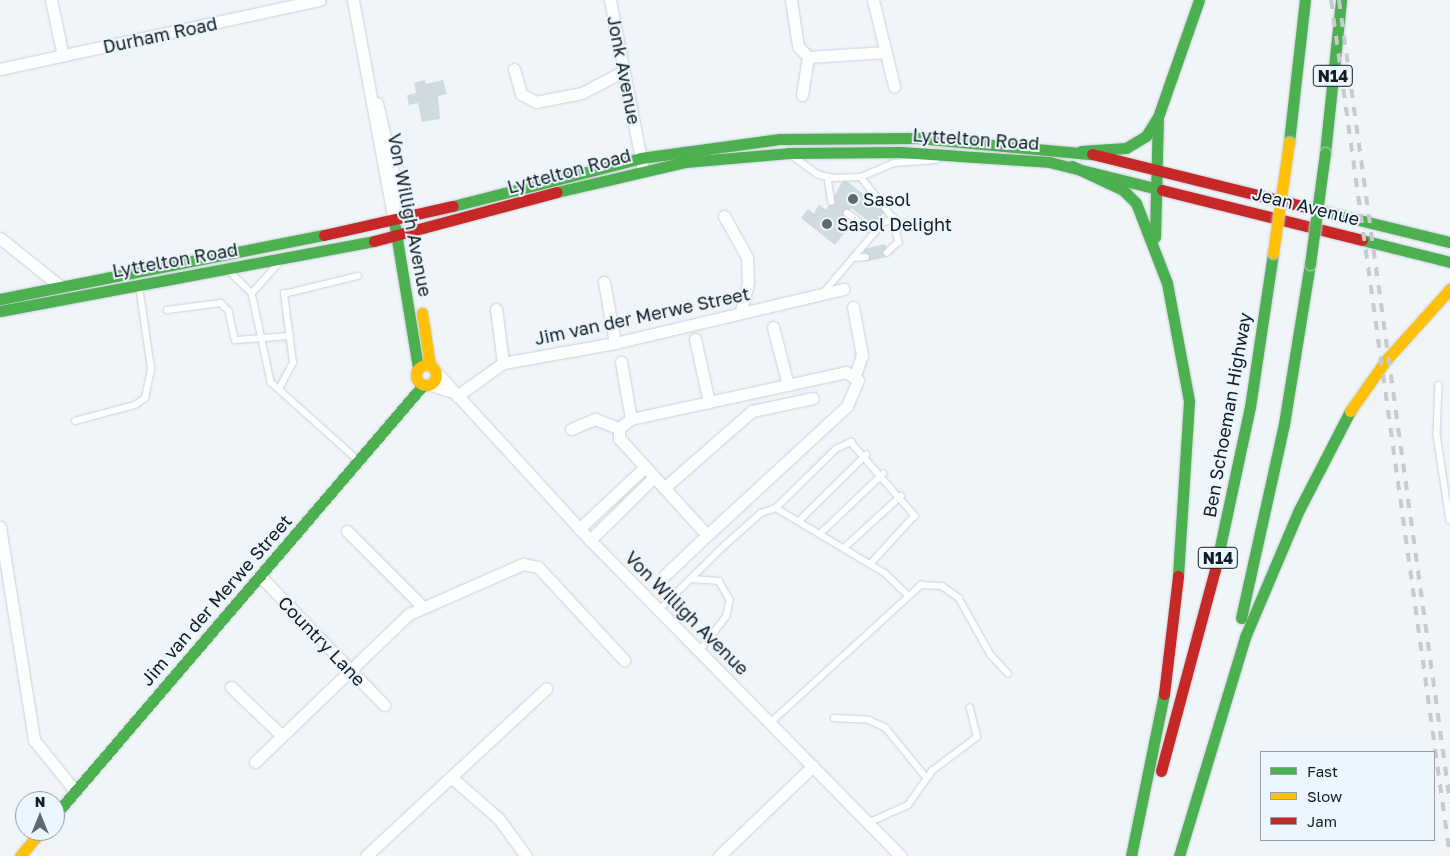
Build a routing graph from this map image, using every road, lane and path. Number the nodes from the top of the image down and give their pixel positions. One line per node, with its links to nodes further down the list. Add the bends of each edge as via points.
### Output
1 (51, 0): 11 (street)
2 (320, 0): 11 (street, Durham Road)
3 (354, 0): 32 (street, Von Willigh Avenue)
4 (610, 0): 15 (street, Jonk Avenue)
5 (790, 0): 12 (street, via 798,46)
6 (874, 0): 10 (street)
7 (1199, 0): 18 (main road)
8 (1305, 0): 128 (main road, Ben Schoeman Highway / N14, bridge, via 1289,142 1250,407 1219,553 1175,726)
9 (1341, 0): 129 (main road, N14, bridge, via 1325,153 1284,424 1254,569)
10 (886, 52): 12 (street); 16 (street)
11 (63, 56): 13 (street, Durham Road)
12 (808, 57): 17 (street)
13 (0, 69)
14 (514, 69): 15 (street, via 521,94 536,102 582,93)
15 (624, 71): 22 (street, Jonk Avenue)
16 (894, 86)
17 (802, 95)
18 (1158, 117): 19 (main road, via 1146,136 1126,148); 24 (main road)
19 (1081, 151): 22 (main road, Lyttelton Road, via 998,142 854,137 717,145); 24 (main road, Lyttelton Road)
20 (789, 153): 21 (main road, Lyttelton Road); 22 (main road, Lyttelton Road); 26 (lane)
21 (977, 155): 23 (main road, Lyttelton Road); 25 (lane, via 894,163)
22 (642, 163): 32 (main road, Lyttelton Road); 34 (main road, Lyttelton Road)
23 (1072, 166): 27 (main road, Lyttelton Road); 37 (main road, via 1123,190 1136,203)
24 (1154, 166): 27 (main road); 36 (main road, Jean Avenue)
25 (861, 177): 26 (lane); 31 (lane)
26 (828, 178): 28 (lane)
27 (1153, 185): 37 (main road); 42 (main road, Jean Avenue)
28 (832, 202)
29 (847, 213): 33 (lane)
30 (724, 216): 58 (street, via 747,257 748,283)
31 (893, 218): 33 (lane); 38 (lane, via 899,242)
32 (399, 220): 34 (main road, Von Willigh Avenue); 47 (main road, Lyttelton Road)
33 (875, 232): 41 (lane)
34 (402, 236): 40 (main road, Lyttelton Road); 67 (main road, Von Willigh Avenue); 69 (main road, Von Willigh Avenue)
35 (0, 238): 47 (street)
36 (1450, 242)
37 (1156, 249): 128 (main road, via 1177,321 1190,444 1176,610 1160,721)
38 (887, 252)
39 (866, 257): 41 (lane)
40 (287, 258): 43 (main road, Lyttelton Road); 50 (lane, via 265,273)
41 (853, 258): 51 (lane)
42 (1450, 262)
43 (226, 268): 46 (main road, Lyttelton Road); 50 (lane)
44 (358, 276): 61 (lane, via 289,289 283,300)
45 (604, 282): 64 (street)
46 (139, 284): 57 (main road, Lyttelton Road); 77 (lane, via 151,369 145,398 135,405)
47 (61, 288): 52 (main road, Lyttelton Road)
48 (844, 289): 51 (street, Jim van der Merwe Street)
49 (1450, 289): 59 (main road)
50 (252, 293): 63 (lane)
51 (823, 294): 58 (street, Jim van der Merwe Street)
52 (0, 299)
53 (1450, 303): 59 (main road)
54 (853, 307): 68 (street, via 862,354)
55 (496, 309): 66 (street)
56 (167, 310): 63 (lane, via 220,303 229,311 235,340)
57 (0, 311)
58 (740, 312): 64 (street, Jim van der Merwe Street)
59 (1416, 326): 129 (main road, via 1386,360 1338,428 1274,563 1245,637)
60 (773, 327): 70 (street)
61 (290, 336): 63 (lane); 72 (lane, via 292,370)
62 (695, 339): 75 (street)
63 (261, 340): 72 (lane, via 267,372)
64 (615, 343): 66 (street, Jim van der Merwe Street)
65 (621, 362): 76 (street)
66 (503, 364): 73 (street, Jim van der Merwe Street)
67 (434, 369): 69 (main road); 69 (main road, Jim van der Merwe Street); 73 (street, Von Willigh Avenue)
68 (855, 375): 70 (street, via 846,372); 94 (street, via 857,390 847,406)
69 (422, 379): 73 (street, Von Willigh Avenue); 81 (main road, Jim van der Merwe Street)
70 (788, 385): 75 (street)
71 (1439, 385): 89 (lane, via 1437,435)
72 (279, 389): 81 (lane)
73 (455, 394): 91 (street, Von Willigh Avenue)
74 (813, 398): 85 (street, via 752,411)
75 (709, 402): 76 (street)
76 (631, 419): 78 (street)
77 (75, 421)
78 (618, 428): 79 (street, via 595,419); 82 (street, via 619,438)
79 (571, 429)
80 (866, 455): 83 (lane); 87 (lane, via 851,442 845,442); 88 (lane)
81 (358, 460): 98 (main road, Jim van der Merwe Street)
82 (645, 467): 84 (street); 91 (street)
83 (883, 474): 86 (lane); 93 (lane)
84 (654, 478): 85 (street); 95 (street)
85 (664, 488): 94 (street)
86 (900, 496): 96 (lane); 97 (lane, via 914,512 913,521)
87 (776, 508): 88 (lane); 100 (lane, via 761,513)
88 (800, 520): 93 (lane)
89 (1450, 520)
90 (0, 527): 119 (street, via 34,740)
91 (580, 529): 95 (street, Von Willigh Avenue)
92 (347, 531): 102 (street)
93 (821, 533): 96 (lane)
94 (708, 535): 99 (street)
95 (590, 540): 103 (street, Von Willigh Avenue)
96 (844, 548): 97 (lane)
97 (871, 564): 101 (lane)
98 (260, 576): 106 (street, Country Lane); 119 (main road, Jim van der Merwe Street)
99 (665, 576)
100 (690, 579): 103 (lane); 104 (lane, via 719,581 730,600 727,616)
101 (907, 594): 107 (lane, via 928,584 952,592 998,665); 113 (lane)
102 (422, 606): 105 (street, via 531,564); 106 (street)
103 (659, 610): 104 (street, Von Willigh Avenue)
104 (700, 651): 113 (street, Von Willigh Avenue)
105 (624, 660)
106 (349, 668): 110 (street, Country Lane); 114 (street)
107 (1008, 673)
108 (231, 687): 114 (street)
109 (546, 688): 117 (street)
110 (384, 705)
111 (970, 708): 118 (lane, via 977,737)
112 (834, 718): 118 (lane, via 869,720 886,728)
113 (770, 723): 116 (street, Von Willigh Avenue)
114 (280, 734): 115 (street)
115 (255, 762)
116 (813, 766): 121 (street, Von Willigh Avenue); 126 (street)
117 (451, 777): 124 (street); 125 (street, via 499,819)
118 (926, 778): 121 (lane, via 908,805)
119 (75, 791): 120 (main road, Jim van der Merwe Street)
120 (65, 803)
121 (868, 823): 127 (street, Von Willigh Avenue)
122 (33, 841): 123 (main road)
123 (20, 856)
124 (366, 856)
125 (526, 856)
126 (720, 856)
127 (900, 856)
128 (1132, 856)
129 (1178, 856)

